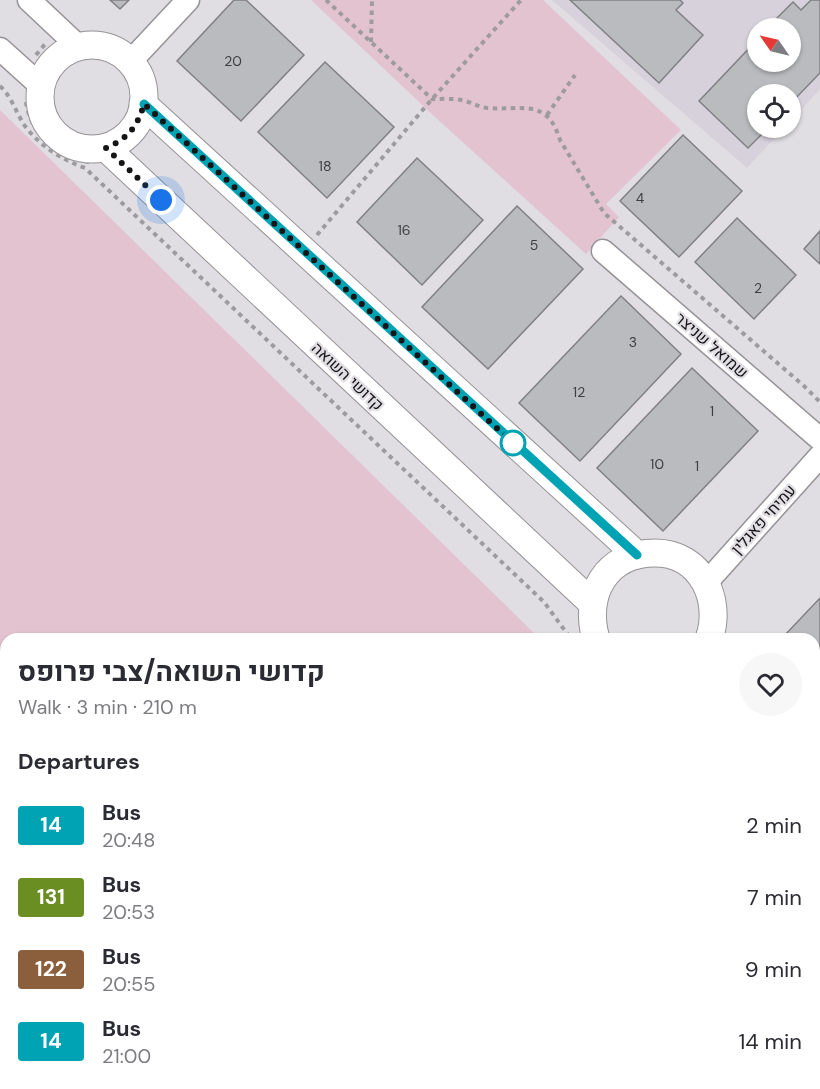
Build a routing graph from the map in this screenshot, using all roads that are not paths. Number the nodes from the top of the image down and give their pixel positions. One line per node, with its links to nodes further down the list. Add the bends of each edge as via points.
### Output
1 (29, 0): 3 (street)
2 (188, 0): 5 (street)
3 (79, 47): 5 (street, via 107,47); 6 (street, via 54,61)
4 (0, 49): 6 (street)
5 (130, 62): 7 (street, via 139,75)
6 (41, 86): 8 (street, via 42,112 56,136 88,150)
7 (144, 104): 8 (street, via 131,131); 12 (street)
8 (106, 148): 14 (street, קדושי השואה)
9 (603, 251): 10 (street, שמואל שניצר)
10 (820, 439)
11 (820, 456): 13 (street, עמיחי פאגלין)
12 (637, 555): 13 (street, via 657,553 676,557); 14 (street, via 608,573)
13 (706, 583): 16 (street)
14 (592, 603): 15 (street)
15 (594, 633)
16 (717, 633)

